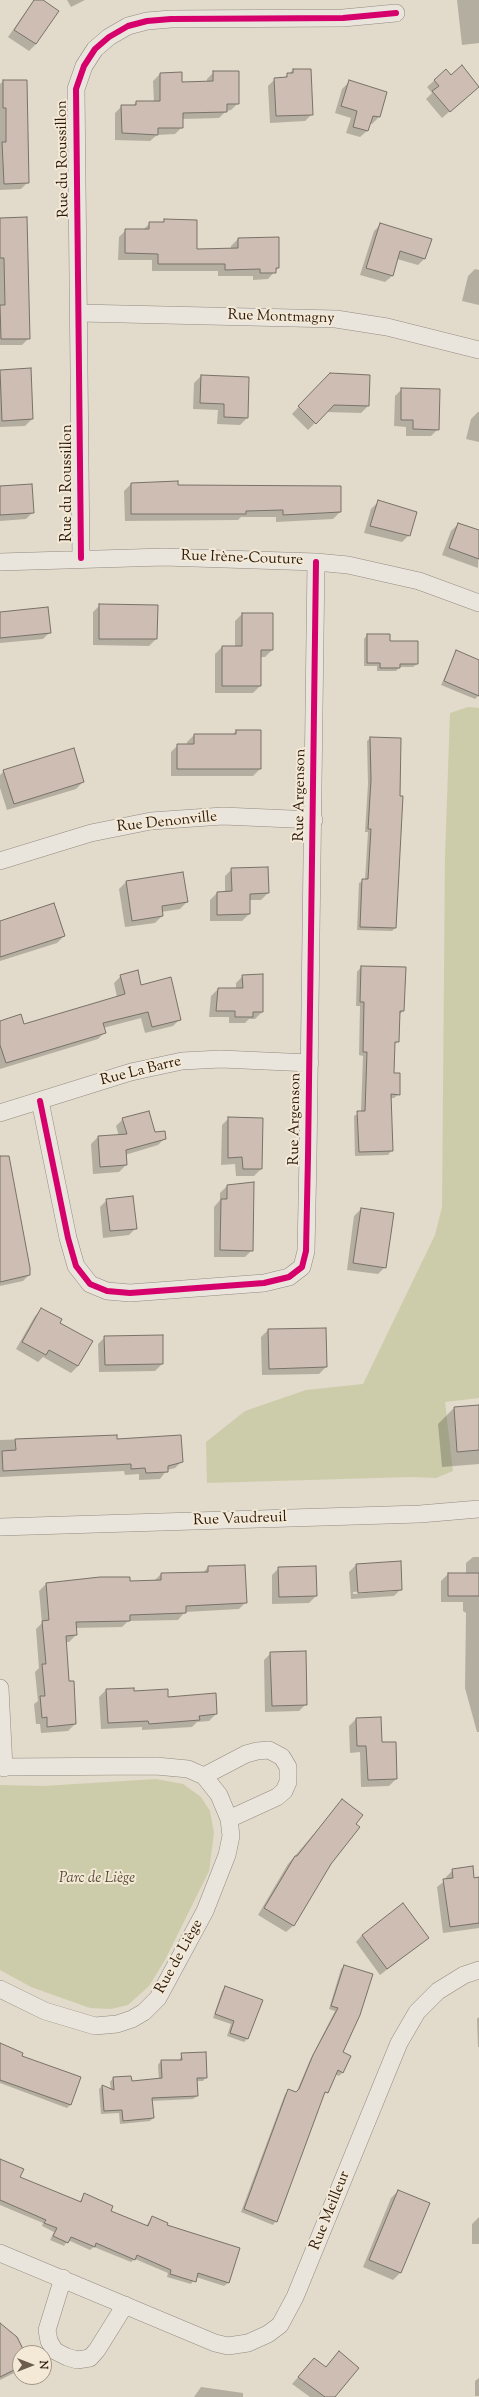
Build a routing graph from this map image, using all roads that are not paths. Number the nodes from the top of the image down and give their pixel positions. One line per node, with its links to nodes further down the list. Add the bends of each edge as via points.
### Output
1 (396, 13): 2 (street, Rue du Roussillon, via 344,18 147,21 128,26 108,37 84,66 76,89)
2 (80, 312): 3 (street, Rue Montmagny, via 336,320 387,327); 4 (street, Rue du Roussillon)
3 (479, 350)
4 (81, 558): 5 (street, Rue Irène-Couture); 6 (street, Rue Irène-Couture, via 164,556)
5 (0, 562)
6 (316, 562): 7 (street, Rue Irène-Couture, via 348,565 405,578); 8 (street, Rue Argenson)
7 (479, 603)
8 (314, 820): 9 (street, Rue Denonville, via 223,816 151,821 91,833); 10 (street, Rue Argenson)
9 (0, 860)
10 (310, 1063): 11 (street, Rue La Barre, via 182,1061 137,1071); 11 (street, Rue Argenson, via 306,1251 302,1267 278,1282 130,1293 107,1291 90,1284 76,1266 68,1238)
11 (40, 1101): 12 (street, Rue La Barre)
12 (0, 1113)
13 (479, 1509): 14 (street, Rue Vaudreuil, via 412,1514)
14 (0, 1527)
15 (0, 1688): 16 (street)
16 (2, 1768): 17 (street, via 156,1766 188,1769)
17 (204, 1776): 18 (street, Rue de Liège, via 219,1795); 18 (street, via 246,1754 258,1751 269,1750 282,1757 288,1767 288,1782 284,1791 277,1797)
18 (229, 1819): 20 (street, Rue de Liège, via 231,1836 227,1855 205,1911 158,1998 144,2012 117,2024 95,2026 45,2011)
19 (479, 1970): 23 (street, Rue Meilleur, via 464,1975 438,1991 417,2012 399,2043 295,2297 280,2325 248,2343 228,2346 215,2343)
20 (0, 1989)
21 (0, 2253): 22 (street, Rue Meilleur)
22 (63, 2278): 23 (street, Rue Meilleur); 23 (street, via 47,2330 49,2341 55,2351 67,2357 77,2360 90,2358)
23 (125, 2305)

